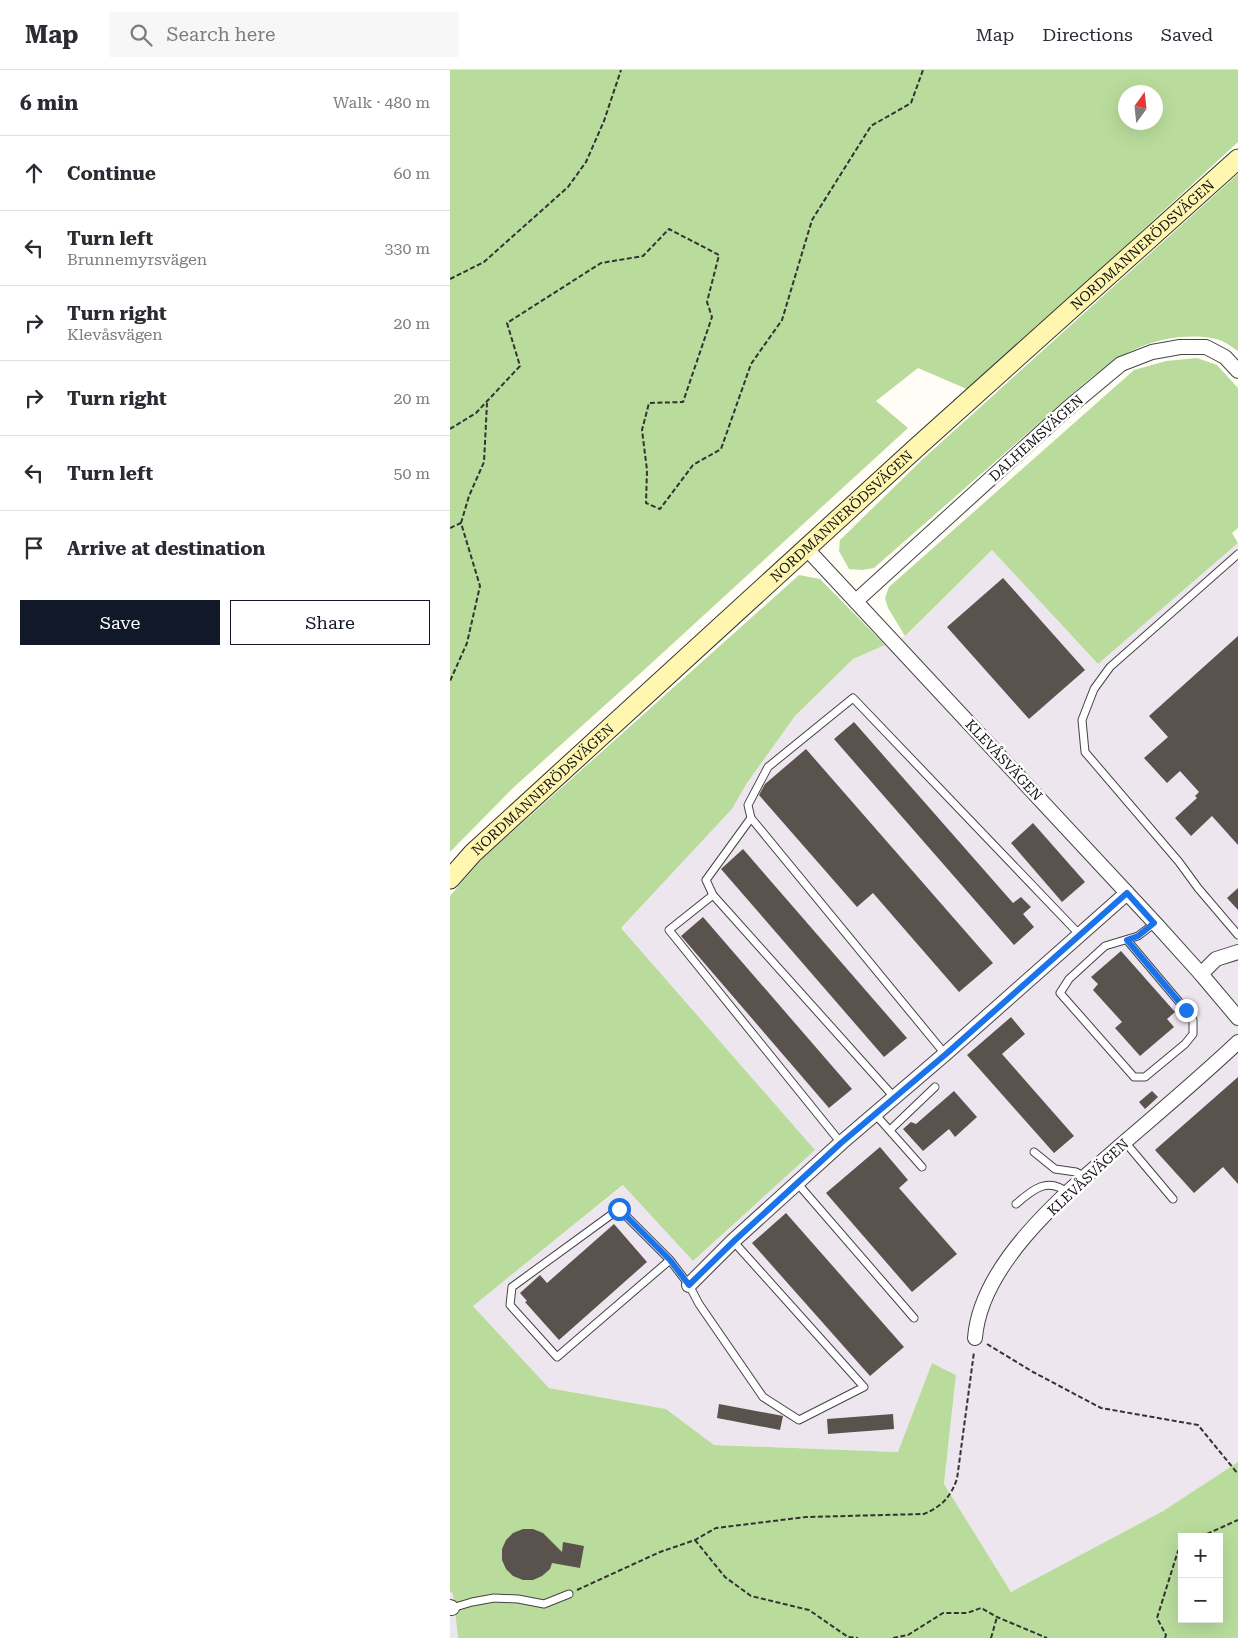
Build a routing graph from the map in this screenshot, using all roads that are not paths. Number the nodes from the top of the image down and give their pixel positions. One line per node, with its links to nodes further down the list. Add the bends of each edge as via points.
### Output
1 (1238, 159): 3 (main road, NORDMANNERÖDSVÄGEN)
2 (1238, 371): 5 (street, DALHEMSVÄGEN, via 1225,357 1206,347 1180,346 1121,364)
3 (806, 548): 5 (street, KLEVÅSVÄGEN); 7 (main road, NORDMANNERÖDSVÄGEN, via 473,853)
4 (1238, 554): 12 (lane, via 1110,667 1094,689 1082,720 1086,752)
5 (856, 600): 8 (street, KLEVÅSVÄGEN)
6 (751, 818): 9 (lane, via 706,880); 11 (lane, via 748,805 768,767 853,698); 18 (lane)
7 (450, 879)
8 (1127, 893): 10 (street, KLEVÅSVÄGEN); 11 (street)
9 (713, 894): 20 (lane); 24 (lane, via 670,930)
10 (1154, 923): 13 (lane); 15 (street, KLEVÅSVÄGEN)
11 (1080, 934): 18 (street)
12 (1238, 935)
13 (1127, 940): 13 (lane, via 1192,1020 1193,1034 1185,1044 1145,1077 1134,1077 1060,993 1069,979 1106,946)
14 (1238, 952): 15 (street, via 1216,959)
15 (1201, 974): 16 (street, KLEVÅSVÄGEN)
16 (1238, 1018)
17 (1238, 1042): 23 (street, KLEVÅSVÄGEN)
18 (946, 1054): 20 (street)
19 (935, 1087): 22 (lane)
20 (894, 1098): 21 (street)
21 (875, 1114): 22 (lane); 24 (street)
22 (890, 1130): 26 (lane)
23 (1125, 1142): 27 (street, KLEVÅSVÄGEN); 30 (lane)
24 (841, 1143): 28 (street)
25 (1034, 1152): 27 (lane, via 1055,1169 1076,1172)
26 (922, 1167)
27 (1085, 1177): 29 (street, KLEVÅSVÄGEN)
28 (798, 1184): 32 (street); 35 (lane)
29 (1068, 1193): 31 (lane, via 1062,1188 1038,1186); 36 (street, KLEVÅSVÄGEN, via 1036,1224 999,1272 981,1307)
30 (1173, 1199)
31 (1016, 1204)
32 (734, 1241): 34 (street); 34 (lane, via 864,1387 799,1420 763,1397 698,1304)
33 (670, 1260): 33 (lane, via 619,1209 512,1287 510,1305 557,1357); 34 (lane)
34 (689, 1285)
35 (914, 1318)
36 (975, 1338)
37 (569, 1594): 38 (lane, via 544,1604 494,1598)
38 (451, 1608)

